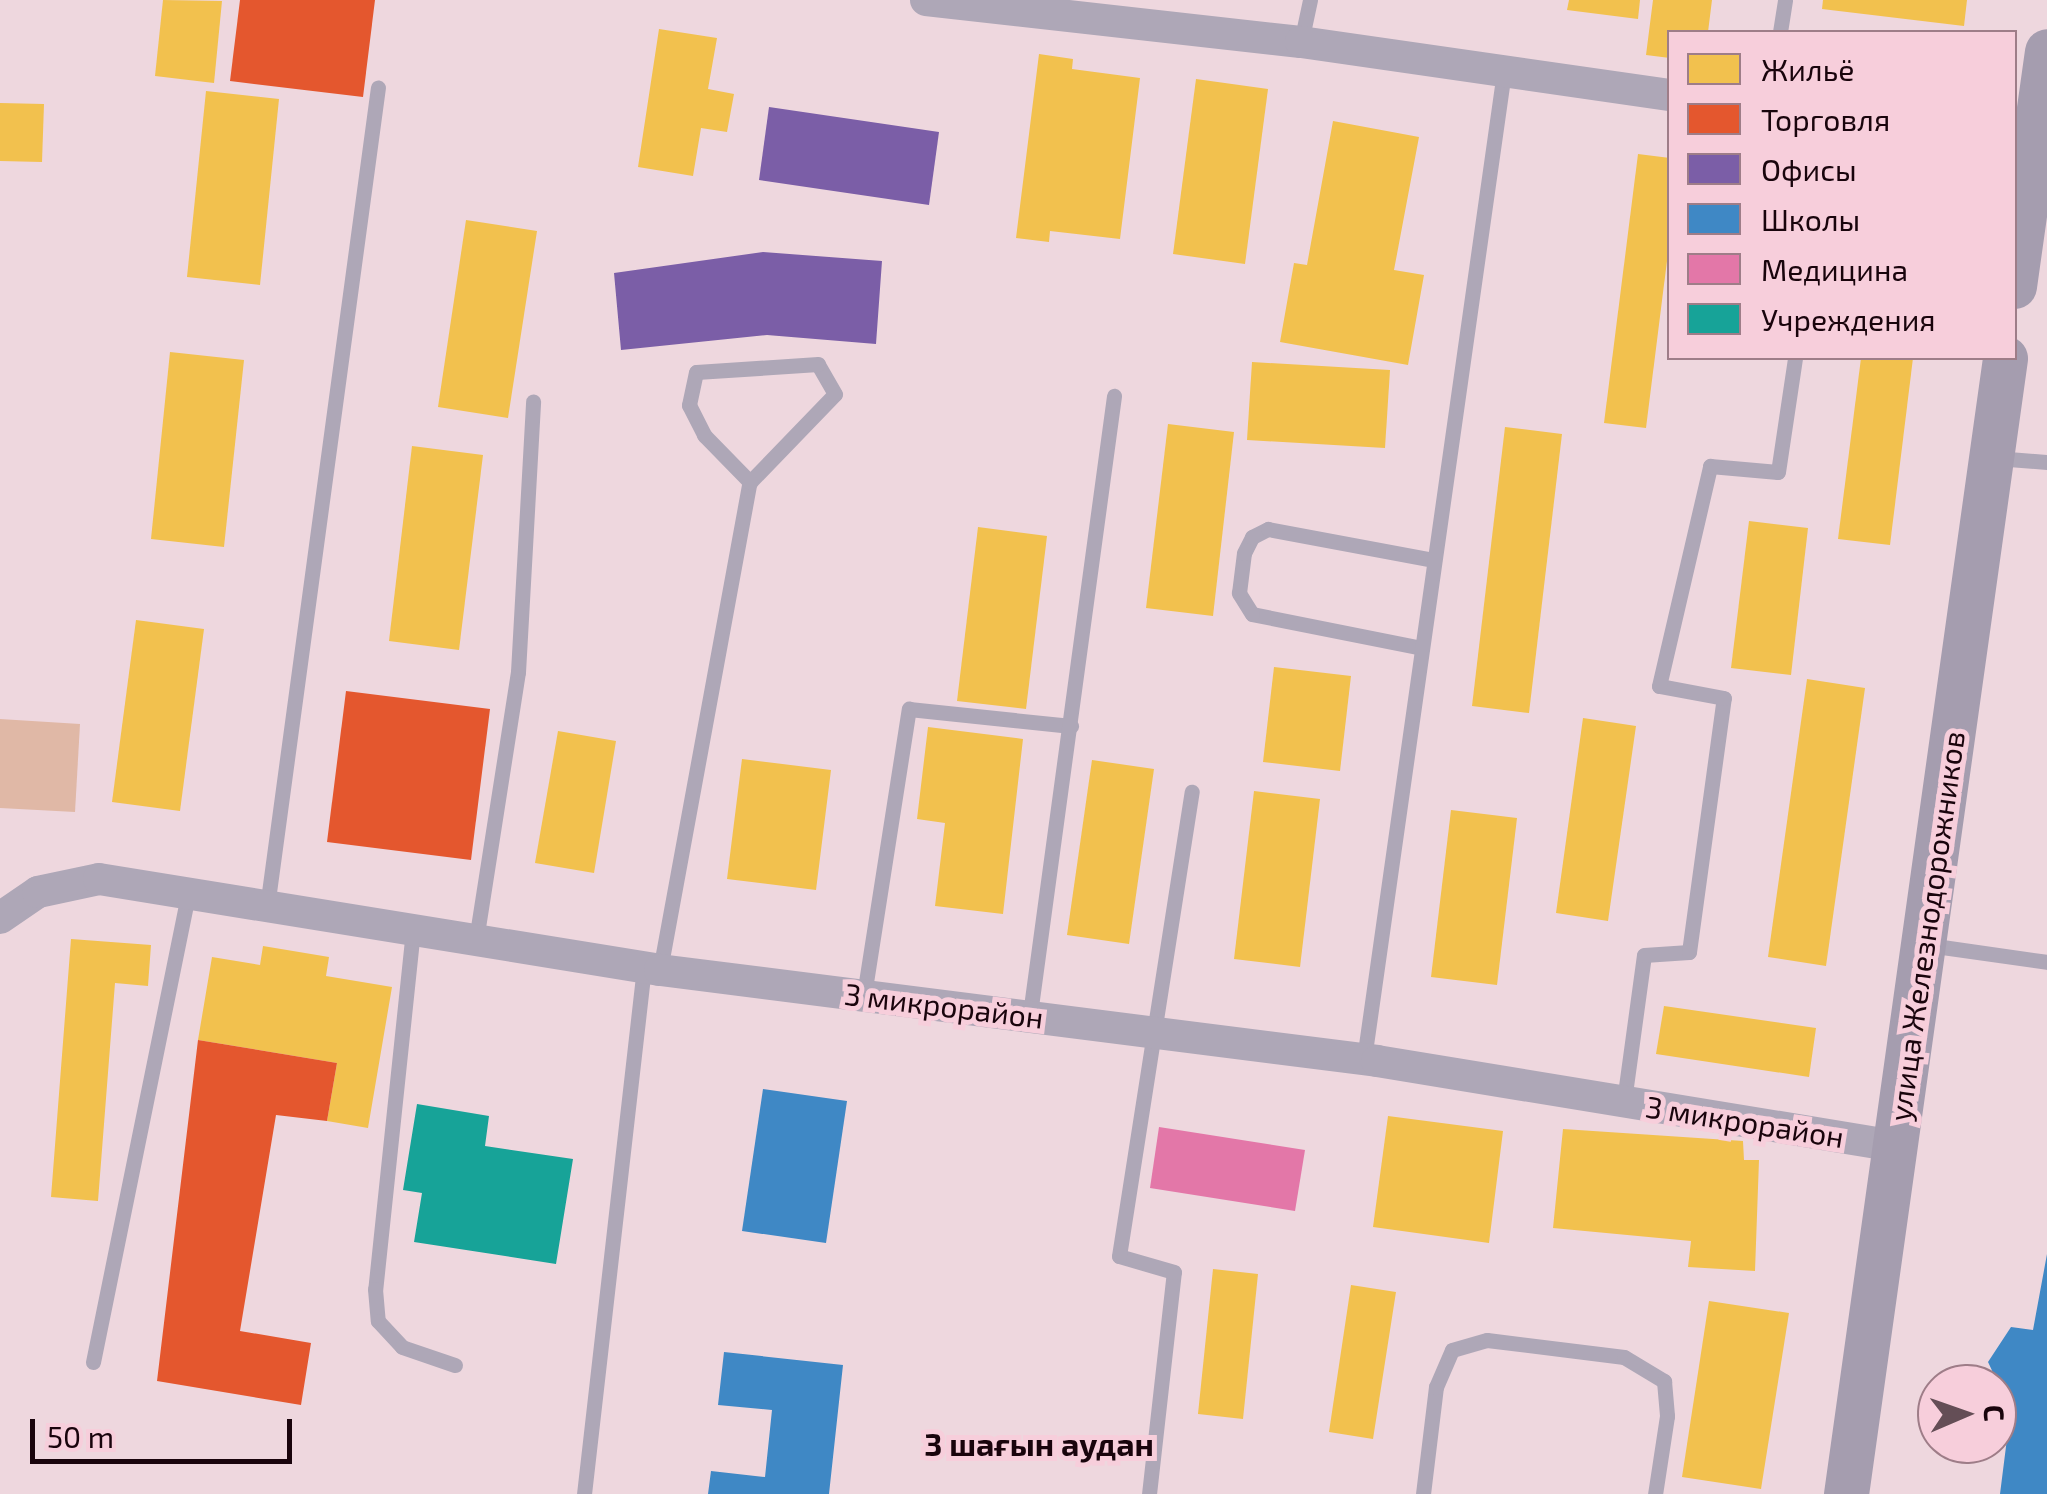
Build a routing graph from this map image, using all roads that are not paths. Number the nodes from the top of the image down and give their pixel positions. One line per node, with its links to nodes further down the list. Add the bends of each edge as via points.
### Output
1 (926, 0): 4 (street)
2 (1310, 0): 6 (lane)
3 (1785, 0): 5 (lane)
4 (996, 4): 6 (street)
5 (1780, 30)
6 (1301, 42): 8 (street)
7 (2047, 51): 11 (street)
8 (1504, 72): 10 (street); 20 (lane)
9 (378, 87): 25 (lane)
10 (1667, 96)
11 (2024, 143): 12 (street)
12 (2017, 243)
13 (1795, 360): 36 (lane, via 1778,472 1710,466 1658,686 1724,698 1690,952 1644,956)
14 (2004, 360): 17 (street, улица Железнодорожников)
15 (1114, 396): 22 (lane)
16 (533, 401): 28 (lane, via 518,672)
17 (1991, 458): 18 (lane); 29 (street, улица Железнодорожников)
18 (2047, 462)
19 (750, 482): 19 (lane, via 835,394 818,364 696,372 688,406 704,435); 31 (lane)
20 (1434, 560): 21 (lane); 21 (lane, via 1268,529 1252,537 1244,552 1240,593 1252,614)
21 (1422, 648): 35 (lane)
22 (1071, 726): 32 (lane, via 909,709); 33 (lane)
23 (1192, 792): 34 (lane)
24 (188, 894): 25 (street, 3 микрорайон); 26 (street, 3 микрорайон, via 99,879 38,892); 38 (lane)
25 (268, 906): 27 (street, 3 микрорайон)
26 (0, 918)
27 (413, 930): 28 (street, 3 микрорайон); 39 (lane, via 375,1289 378,1321 402,1347)
28 (476, 940): 31 (street, 3 микрорайон)
29 (1924, 944): 30 (lane); 37 (street, улица Железнодорожников)
30 (2047, 962)
31 (652, 968): 32 (street, 3 микрорайон); 40 (lane)
32 (864, 996): 33 (street, 3 микрорайон)
33 (1030, 1014): 34 (street, 3 микрорайон)
34 (1157, 1033): 35 (street, 3 микрорайон); 41 (lane, via 1119,1256 1174,1272)
35 (1364, 1059): 36 (street, 3 микрорайон)
36 (1624, 1101): 37 (street, 3 микрорайон)
37 (1895, 1146): 44 (street, улица Железнодорожников)
38 (93, 1362)
39 (456, 1365)
40 (584, 1494)
41 (1149, 1494)
42 (1423, 1494): 43 (lane, via 1436,1387 1452,1350 1486,1340 1624,1357 1664,1382)
43 (1655, 1494)
44 (1846, 1494)

